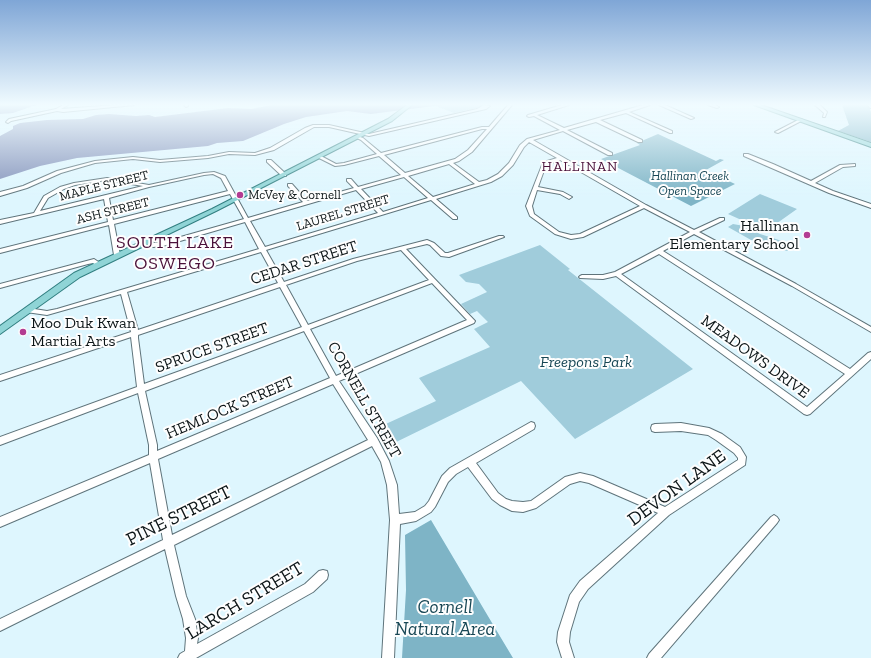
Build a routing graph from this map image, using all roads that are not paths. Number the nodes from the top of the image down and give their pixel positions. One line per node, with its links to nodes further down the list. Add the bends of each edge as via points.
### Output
1 (295, 136): 31 (street, via 258,154 230,153 160,161 133,158 111,160 69,169)
2 (361, 136): 12 (street); 15 (main road)
3 (452, 136): 12 (street)
4 (482, 136): 18 (street, via 466,154)
5 (544, 136): 9 (street)
6 (575, 136): 13 (street)
7 (629, 136): 10 (street)
8 (845, 136): 11 (main road)
9 (529, 140): 16 (street); 24 (street, LAUREL STREET, via 500,175)
10 (640, 141)
11 (871, 145)
12 (381, 154): 15 (street, via 335,165); 22 (street)
13 (610, 154)
14 (746, 155): 25 (street)
15 (319, 157): 21 (main road)
16 (560, 158): 28 (street, via 544,165); 37 (street)
17 (269, 161): 21 (street)
18 (449, 162): 22 (street); 24 (street)
19 (853, 165): 25 (street, via 842,166)
20 (214, 173): 27 (street, MAPLE STREET); 30 (street, CORNELL STREET, via 223,177)
21 (284, 175): 35 (main road)
22 (405, 175): 29 (street); 34 (street)
23 (349, 180): 29 (street)
24 (478, 184): 34 (street, LAUREL STREET)
25 (811, 184): 38 (street)
26 (290, 185): 36 (street)
27 (149, 186): 32 (street, MAPLE STREET); 39 (street, via 107,179 74,184 46,197)
28 (536, 188): 33 (street); 37 (street, via 529,206 530,212 557,233 567,236 581,236)
29 (357, 189): 36 (street); 40 (street)
30 (231, 192): 35 (street, CORNELL STREET); 45 (street, ASH STREET)
31 (0, 194)
32 (106, 197): 39 (street, MAPLE STREET); 45 (street)
33 (569, 197)
34 (432, 198): 40 (street, LAUREL STREET); 41 (street)
35 (234, 200): 43 (street, CORNELL STREET); 48 (main road)
36 (306, 203): 43 (street)
37 (644, 206): 46 (street)
38 (871, 206)
39 (36, 214): 44 (street, MAPLE STREET)
40 (382, 214): 50 (street, LAUREL STREET)
41 (455, 218)
42 (722, 219): 46 (street)
43 (246, 220): 48 (street, via 158,245); 50 (street, CORNELL STREET)
44 (0, 222)
45 (110, 223): 51 (street, ASH STREET); 53 (street)
46 (694, 232): 52 (street); 63 (street)
47 (501, 237): 49 (street, CEDAR STREET, via 450,255 443,255 430,242)
48 (147, 242): 53 (main road)
49 (402, 248): 57 (street); 58 (street, CEDAR STREET)
50 (263, 250): 58 (street, CORNELL STREET); 60 (street, LAUREL STREET)
51 (0, 251)
52 (659, 251): 55 (street); 67 (street)
53 (117, 255): 54 (main road)
54 (98, 264): 59 (street, via 94,261 86,262); 61 (main road, via 69,280)
55 (618, 274): 56 (street); 67 (street, MEADOWS DRIVE, via 808,412)
56 (582, 277)
57 (433, 281): 62 (street, SPRUCE STREET); 69 (street, HEMLOCK STREET, via 472,321)
58 (281, 284): 62 (street, CORNELL STREET); 65 (street, CEDAR STREET)
59 (0, 286)
60 (123, 291): 61 (street, LAUREL STREET, via 51,312); 65 (street)
61 (28, 310): 64 (main road)
62 (306, 328): 69 (street, CORNELL STREET); 70 (street, SPRUCE STREET)
63 (871, 330)
64 (0, 331)
65 (135, 333): 68 (street, CEDAR STREET); 70 (street)
66 (871, 355): 67 (street, MEADOWS DRIVE)
67 (850, 374)
68 (0, 378)
69 (334, 379): 74 (street, CORNELL STREET); 75 (street, HEMLOCK STREET)
70 (141, 389): 73 (street, SPRUCE STREET); 75 (street, via 153,445)
71 (531, 426): 76 (street)
72 (655, 428): 77 (street, DEVON LANE, via 681,427 709,432 730,443 742,457 742,462 738,465)
73 (0, 441)
74 (374, 441): 78 (street, CORNELL STREET, via 385,461 392,485); 81 (street, PINE STREET)
75 (153, 457): 80 (street, HEMLOCK STREET); 81 (street)
76 (469, 462): 77 (street, via 495,496 512,506 533,505 568,480 580,477); 78 (street, via 452,471 428,508 416,516)
77 (666, 512): 86 (street, DEVON LANE, via 584,585 574,599 564,632 563,642)
78 (395, 520): 85 (street, CORNELL STREET)
79 (774, 520): 87 (street)
80 (0, 522)
81 (168, 541): 83 (street, PINE STREET); 84 (street, via 189,619 192,638)
82 (323, 575): 84 (street, LARCH STREET, via 309,588)
83 (0, 625)
84 (187, 656)
85 (388, 658)
86 (568, 658)
87 (653, 658)

